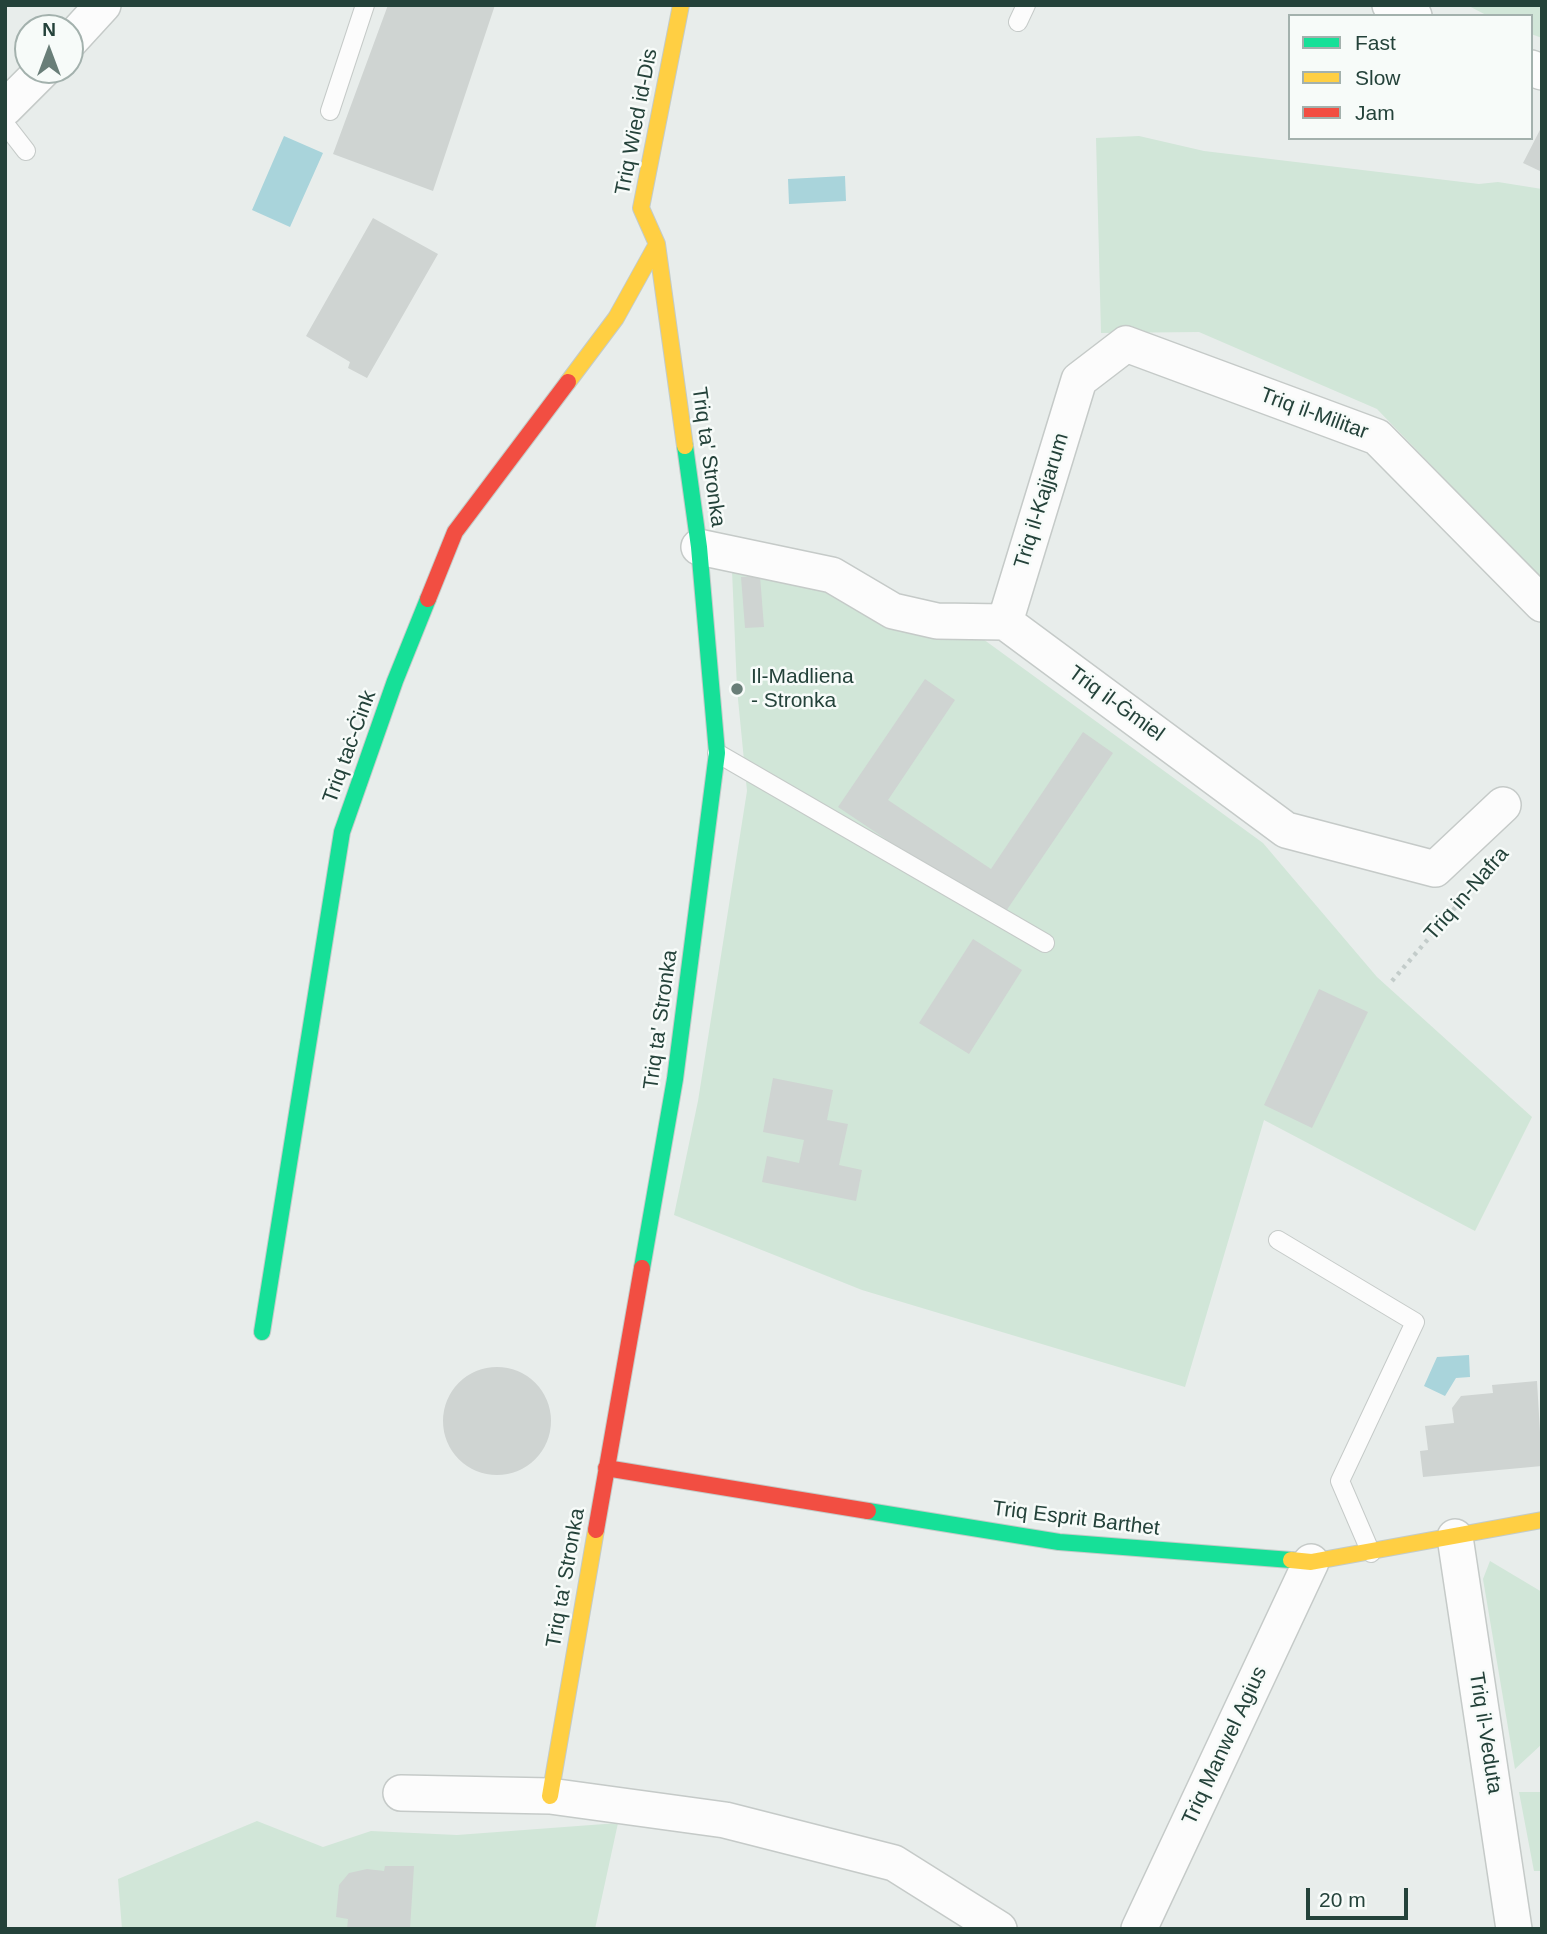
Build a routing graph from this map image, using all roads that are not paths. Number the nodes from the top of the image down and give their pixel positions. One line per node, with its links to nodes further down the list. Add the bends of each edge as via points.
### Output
1 (103, 5): 8 (street)
2 (365, 5): 11 (lane)
3 (681, 5): 14 (street, Triq Wied id-Dis, via 641,208)
4 (1026, 5): 7 (lane)
5 (1390, 5): 6 (street)
6 (1409, 14)
7 (1017, 22)
8 (84, 26)
9 (29, 84): 10 (street)
10 (5, 108)
11 (330, 111)
12 (5, 124): 13 (lane)
13 (26, 151)
14 (657, 244): 16 (street, Triq ta' Stronka); 23 (street, Triq taċ-Ċink, via 616,318 455,532 395,681 342,832)
15 (1079, 380): 17 (street, Triq il-Militar, via 1126,344 1377,437); 18 (street, Triq il-Kajjarum)
16 (699, 547): 18 (street, via 832,575 893,611 937,621); 19 (street, Triq ta' Stronka)
17 (1542, 604)
18 (1005, 622): 20 (street, Triq il-Ġmiel, via 1286,830 1435,869)
19 (717, 753): 21 (lane); 24 (street, Triq ta' Stronka, via 675,1079)
20 (1503, 805)
21 (1045, 943)
22 (1278, 1240): 27 (lane, via 1415,1322 1340,1480)
23 (262, 1332)
24 (606, 1468): 28 (street, Triq Esprit Barthet, via 1059,1542); 30 (street, Triq ta' Stronka)
25 (1542, 1520): 26 (street, Triq Esprit Barthet)
26 (1455, 1537): 27 (street, Triq Esprit Barthet); 33 (street, Triq il-Veduta)
27 (1371, 1553): 28 (street, Triq Esprit Barthet)
28 (1311, 1562): 32 (street, Triq Manwel Agius)
29 (401, 1793): 30 (street)
30 (550, 1796): 31 (street, via 725,1820 894,1863)
31 (999, 1929)
32 (1139, 1929)
33 (1514, 1929)

